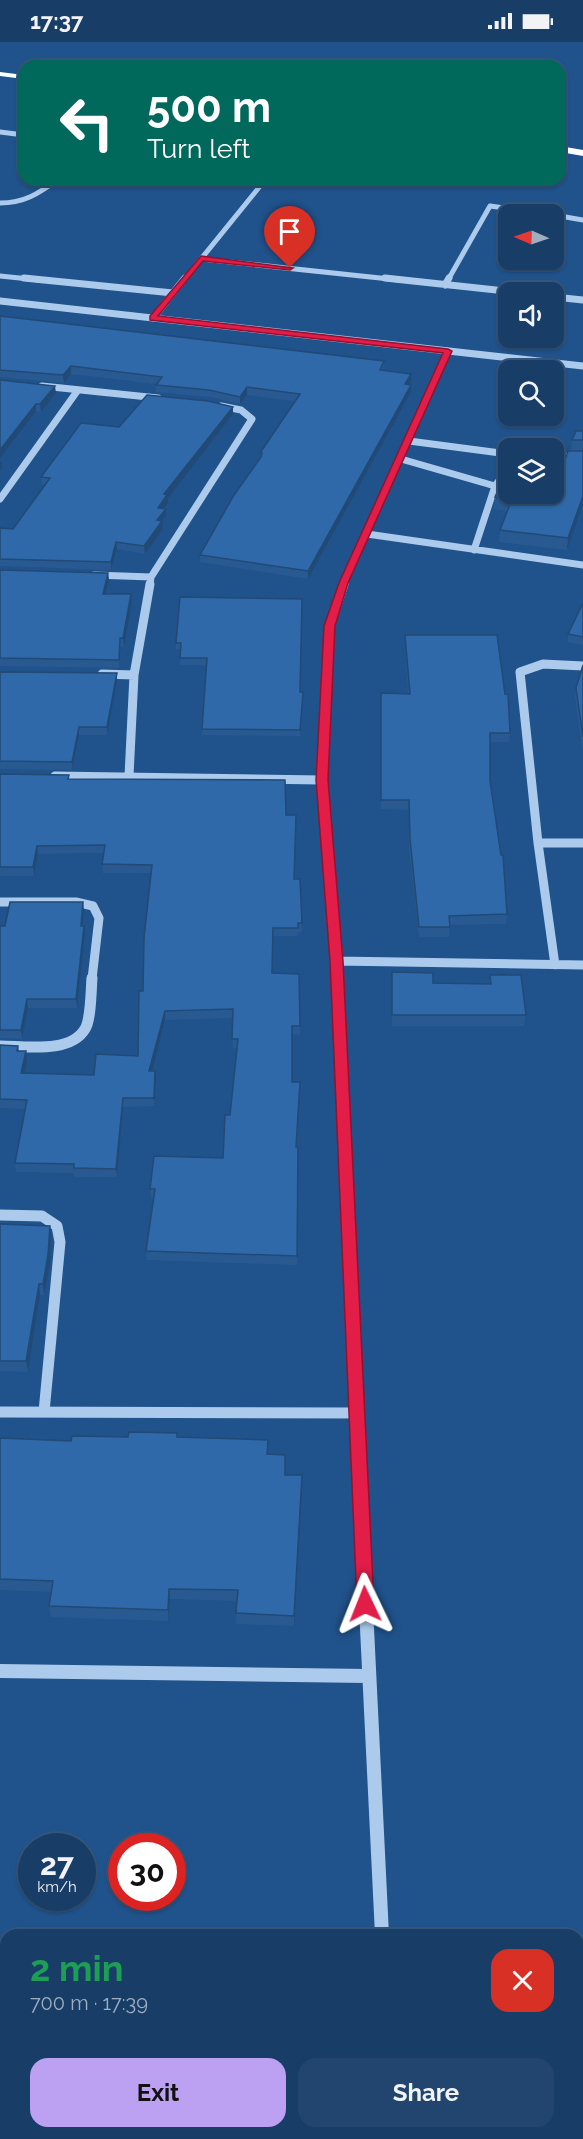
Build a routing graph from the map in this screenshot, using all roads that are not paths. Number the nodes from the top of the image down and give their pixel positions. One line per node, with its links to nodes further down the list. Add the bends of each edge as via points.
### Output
1 (0, 74): 2 (highway)
2 (18, 76)
3 (0, 132): 4 (street)
4 (18, 134)
5 (566, 150): 6 (highway)
6 (583, 153)
7 (49, 186): 9 (street, via 18,204)
8 (260, 186): 13 (street)
9 (0, 203)
10 (498, 207): 15 (street, via 490,206)
11 (564, 216): 12 (street)
12 (583, 219)
13 (201, 259): 15 (street); 17 (street)
14 (0, 276): 17 (street)
15 (445, 285): 16 (street)
16 (498, 290)
17 (173, 293): 21 (street)
18 (564, 298): 19 (street)
19 (583, 300)
20 (0, 301): 21 (street)
21 (153, 318): 22 (street)
22 (448, 351): 23 (street); 28 (street)
23 (583, 366)
24 (33, 385): 25 (street)
25 (78, 390): 26 (street); 35 (street)
26 (162, 399)
27 (209, 403): 40 (street, via 242,410 252,418)
28 (409, 441): 29 (street); 32 (street)
29 (498, 453)
30 (564, 456): 31 (street)
31 (583, 457)
32 (401, 459): 34 (street); 36 (street)
33 (498, 482): 34 (street)
34 (495, 486): 37 (street)
35 (0, 499)
36 (367, 534): 37 (street); 46 (street, via 344,583 330,626)
37 (474, 550): 38 (street)
38 (583, 565)
39 (81, 575): 40 (street)
40 (151, 577): 43 (street)
41 (583, 666): 47 (street, via 535,664 520,672)
42 (89, 674): 43 (street)
43 (134, 675): 45 (street)
44 (47, 776): 45 (street)
45 (129, 776): 46 (street)
46 (322, 780): 50 (street)
47 (538, 843): 48 (street); 51 (street)
48 (583, 843)
49 (0, 902): 53 (street, via 76,902 93,906 99,918 86,1028 74,1041 54,1046)
50 (337, 961): 51 (street); 57 (street)
51 (555, 965): 52 (street)
52 (583, 965)
53 (0, 1046)
54 (0, 1215): 56 (street, via 42,1216 57,1227 60,1242)
55 (0, 1412): 56 (street)
56 (44, 1412): 57 (street)
57 (358, 1413): 59 (street)
58 (0, 1671): 59 (street)
59 (368, 1676): 60 (street)
60 (382, 1929)

